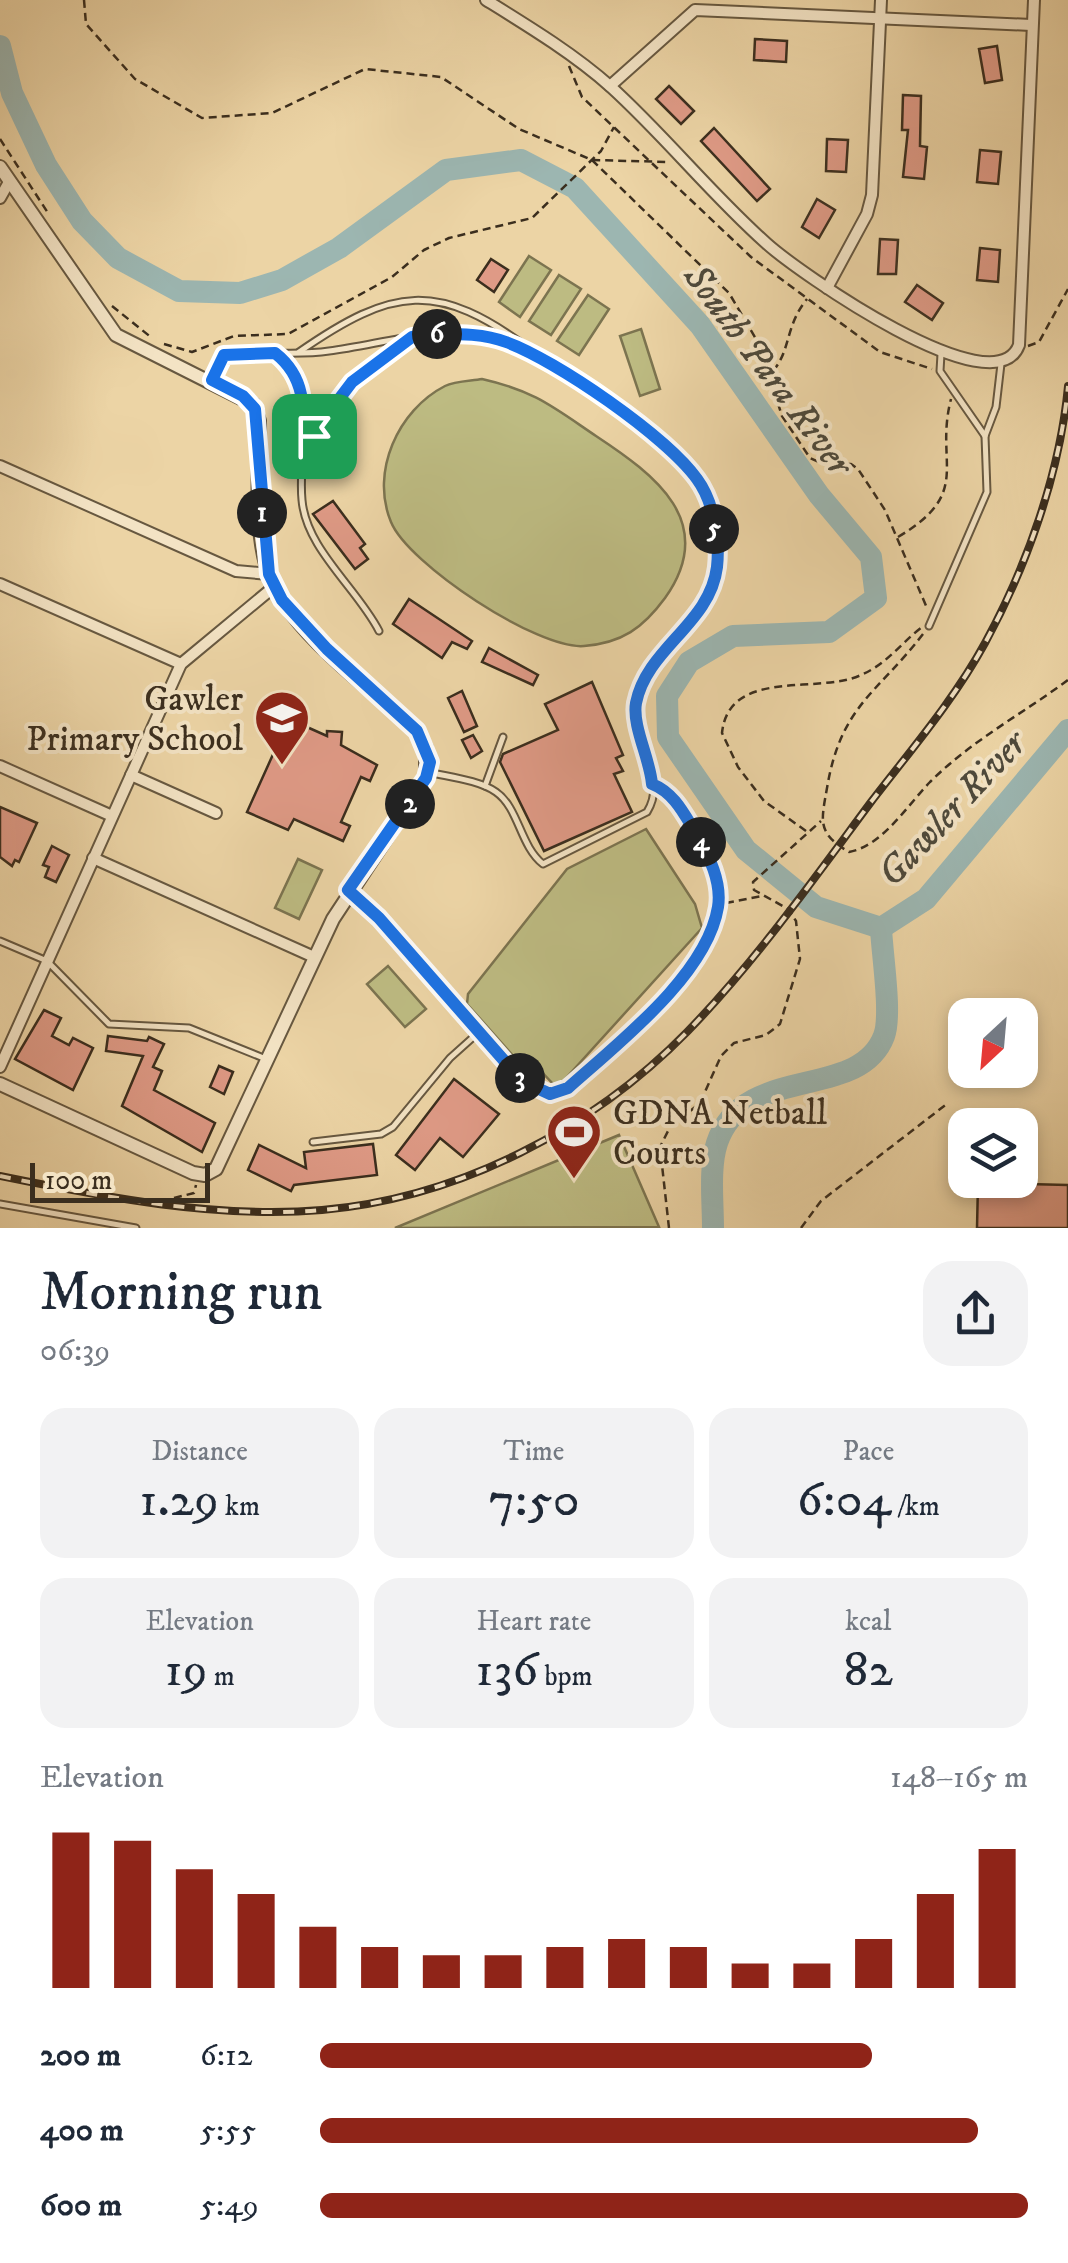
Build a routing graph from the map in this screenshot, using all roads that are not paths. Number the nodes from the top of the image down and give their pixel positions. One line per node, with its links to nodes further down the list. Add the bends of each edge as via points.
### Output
1 (486, 0): 6 (street)
2 (881, 0): 4 (street)
3 (1034, 0): 5 (street)
4 (880, 16): 5 (street); 6 (street, via 695,10); 10 (street, via 872,194)
5 (1031, 24): 16 (street, via 1018,350)
6 (610, 86): 10 (street, via 768,246)
7 (0, 167): 8 (street)
8 (9, 182): 9 (street); 17 (street, via 116,335)
9 (0, 198)
10 (827, 288): 14 (street)
11 (412, 337): 13 (lane); 15 (lane, via 472,334); 19 (lane, via 352,382)
12 (275, 353): 13 (lane); 17 (lane, via 224,355); 19 (lane, via 302,389)
13 (297, 354): 15 (lane, via 346,318 406,300 435,300 471,310)
14 (941, 354): 16 (street); 18 (lane, via 940,371)
15 (542, 358): 30 (lane, via 674,456 697,479 712,518 714,582 693,621 646,678 636,704)
16 (1001, 364): 18 (lane)
17 (212, 380): 21 (street, via 243,396 258,416)
18 (984, 436): 23 (lane, via 988,492)
19 (302, 448): 24 (lane, via 306,526)
20 (0, 466): 21 (street, via 236,571)
21 (272, 580): 25 (street); 28 (street, via 327,649 417,731)
22 (0, 584): 25 (street)
23 (928, 626)
24 (379, 631)
25 (182, 664): 29 (street)
26 (503, 737): 31 (lane)
27 (0, 766): 33 (street)
28 (428, 772): 31 (lane); 35 (street)
29 (131, 775): 32 (street); 33 (street)
30 (652, 784): 31 (lane, via 652,806 636,821 543,864 495,791); 39 (lane, via 676,802 716,876 718,903 705,942 663,999 562,1091 542,1092 522,1081)
31 (485, 787)
32 (216, 813)
33 (112, 816): 34 (street)
34 (93, 858): 37 (street); 38 (street)
35 (348, 890): 37 (street); 39 (lane)
36 (0, 941): 38 (lane)
37 (314, 958): 40 (street)
38 (47, 961): 40 (lane, via 109,1024 189,1028); 41 (street)
39 (478, 1032): 43 (lane, via 393,1128)
40 (268, 1060): 42 (street, via 223,1163 196,1174)
41 (0, 1068)
42 (0, 1084)
43 (313, 1142)
44 (0, 1204): 45 (lane)
45 (136, 1228)

